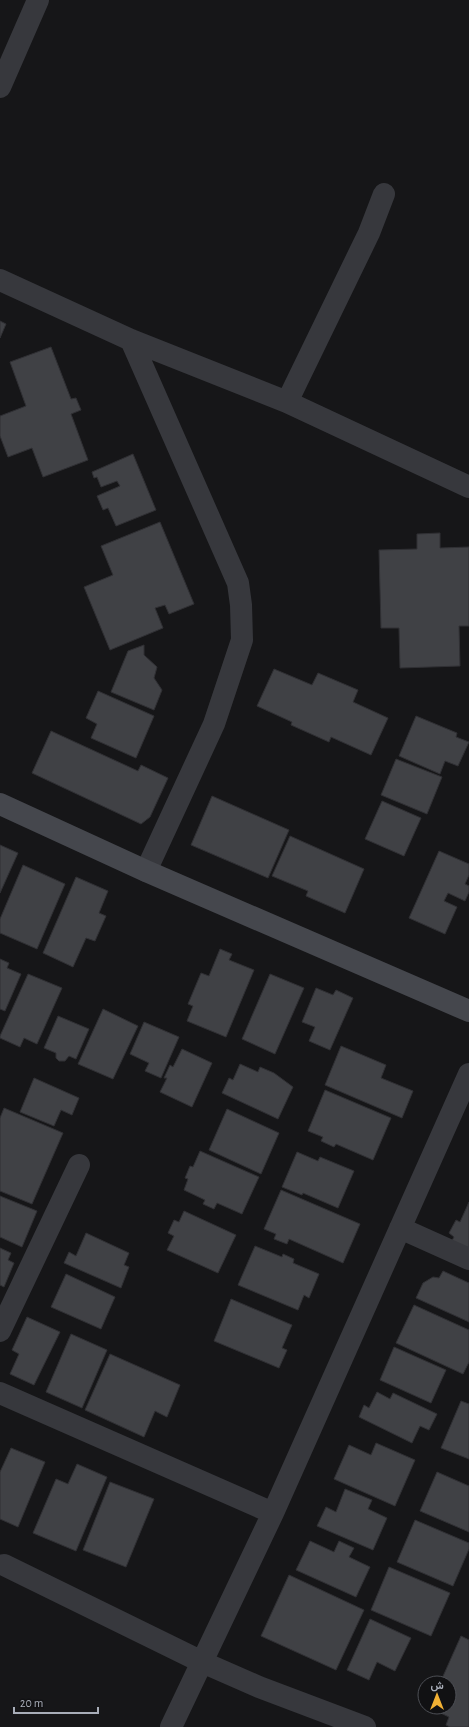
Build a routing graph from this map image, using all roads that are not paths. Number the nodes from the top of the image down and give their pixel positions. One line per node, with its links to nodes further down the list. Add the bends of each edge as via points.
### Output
1 (38, 0): 2 (street)
2 (0, 87)
3 (384, 194): 6 (street, via 369,234)
4 (0, 280): 5 (street)
5 (131, 340): 6 (street); 9 (street, via 238,583 242,640 214,724)
6 (287, 402): 7 (street)
7 (469, 487)
8 (0, 804): 9 (street)
9 (146, 871): 10 (street)
10 (469, 1011)
11 (469, 1074): 13 (street)
12 (79, 1165): 15 (street)
13 (400, 1228): 14 (street); 17 (street)
14 (469, 1259)
15 (0, 1331)
16 (0, 1393): 17 (street)
17 (273, 1513): 19 (street)
18 (4, 1565): 19 (street)
19 (202, 1662): 20 (street); 21 (street)
20 (172, 1727)
21 (365, 1727)

